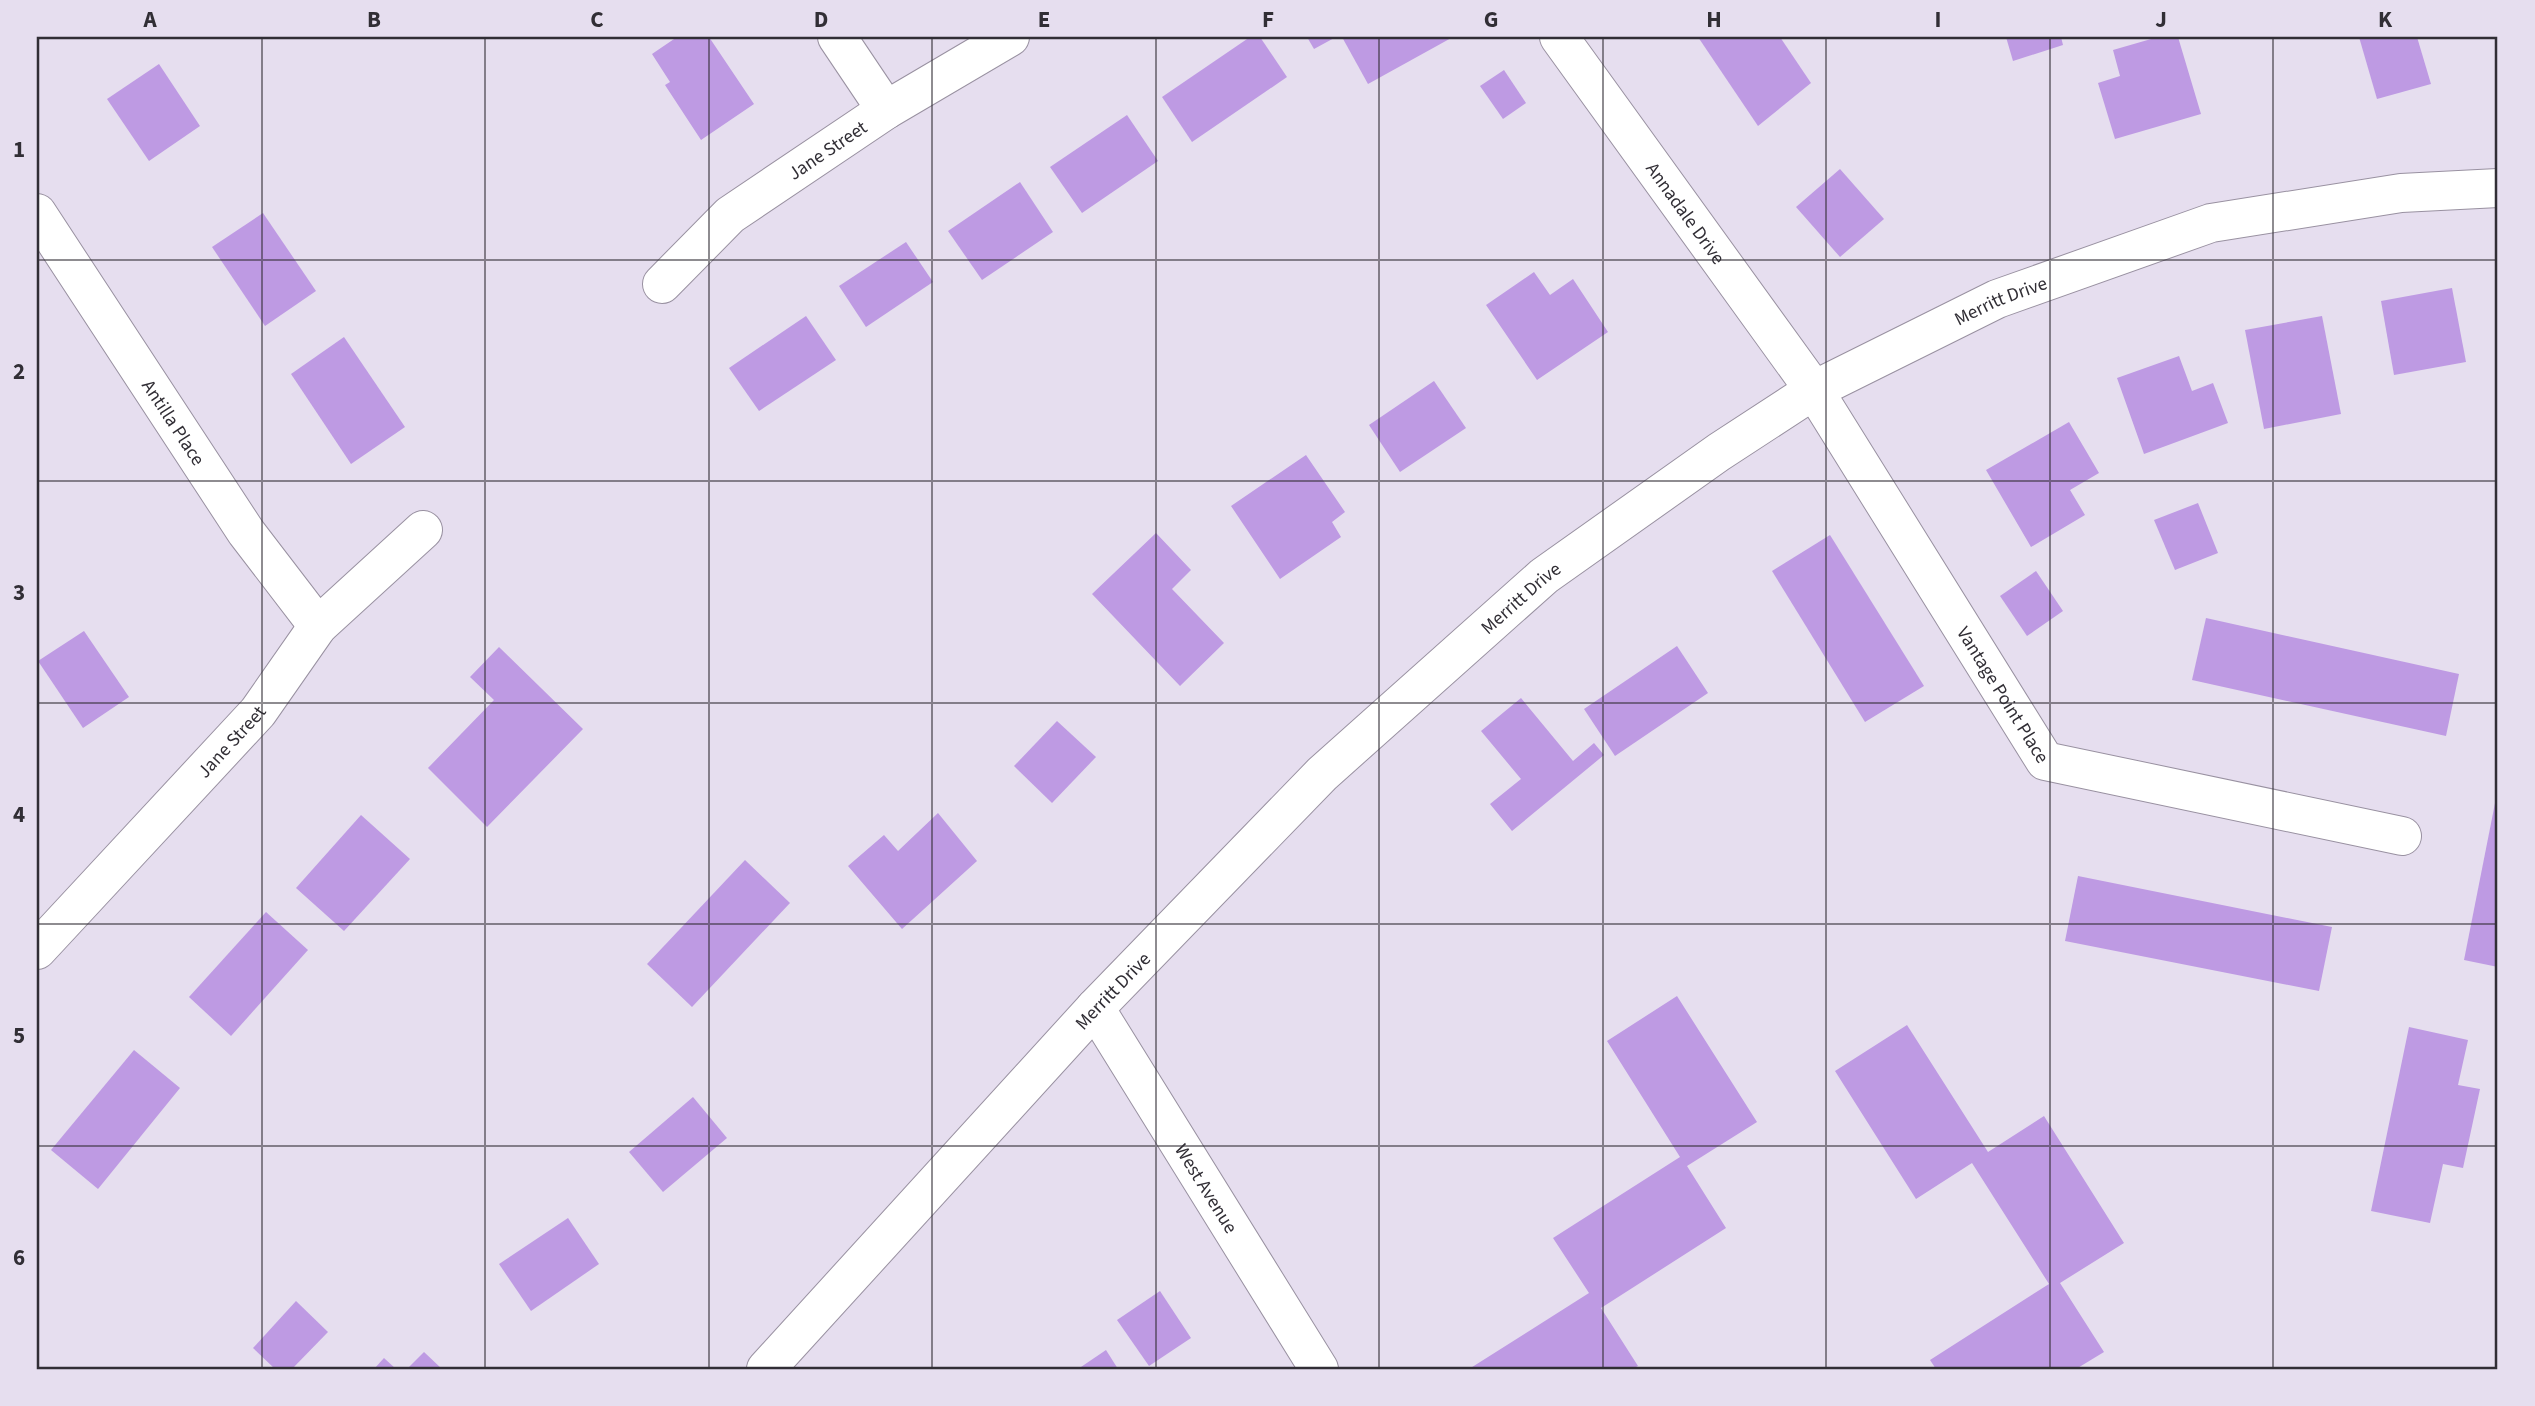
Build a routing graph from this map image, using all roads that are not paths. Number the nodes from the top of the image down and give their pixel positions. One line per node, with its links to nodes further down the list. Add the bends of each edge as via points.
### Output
1 (837, 37): 4 (street)
2 (1010, 37): 4 (street, Jane Street)
3 (1559, 37): 8 (street, Annadale Drive)
4 (886, 110): 7 (street, Jane Street, via 730,215)
5 (2498, 188): 8 (street, Merritt Drive, via 2401,193 2211,223 1997,299)
6 (37, 213): 10 (street, Antilla Place, via 246,532)
7 (662, 284)
8 (1814, 390): 11 (street, Vantage Point Place, via 2045,761); 13 (street, Merritt Drive, via 1544,576 1322,774)
9 (423, 530): 10 (street, Jane Street)
10 (318, 626): 12 (street, Jane Street, via 258,712)
11 (2402, 835)
12 (37, 950)
13 (1095, 1008): 14 (street, Merritt Drive); 15 (street, West Avenue)
14 (766, 1369)
15 (1319, 1369)

